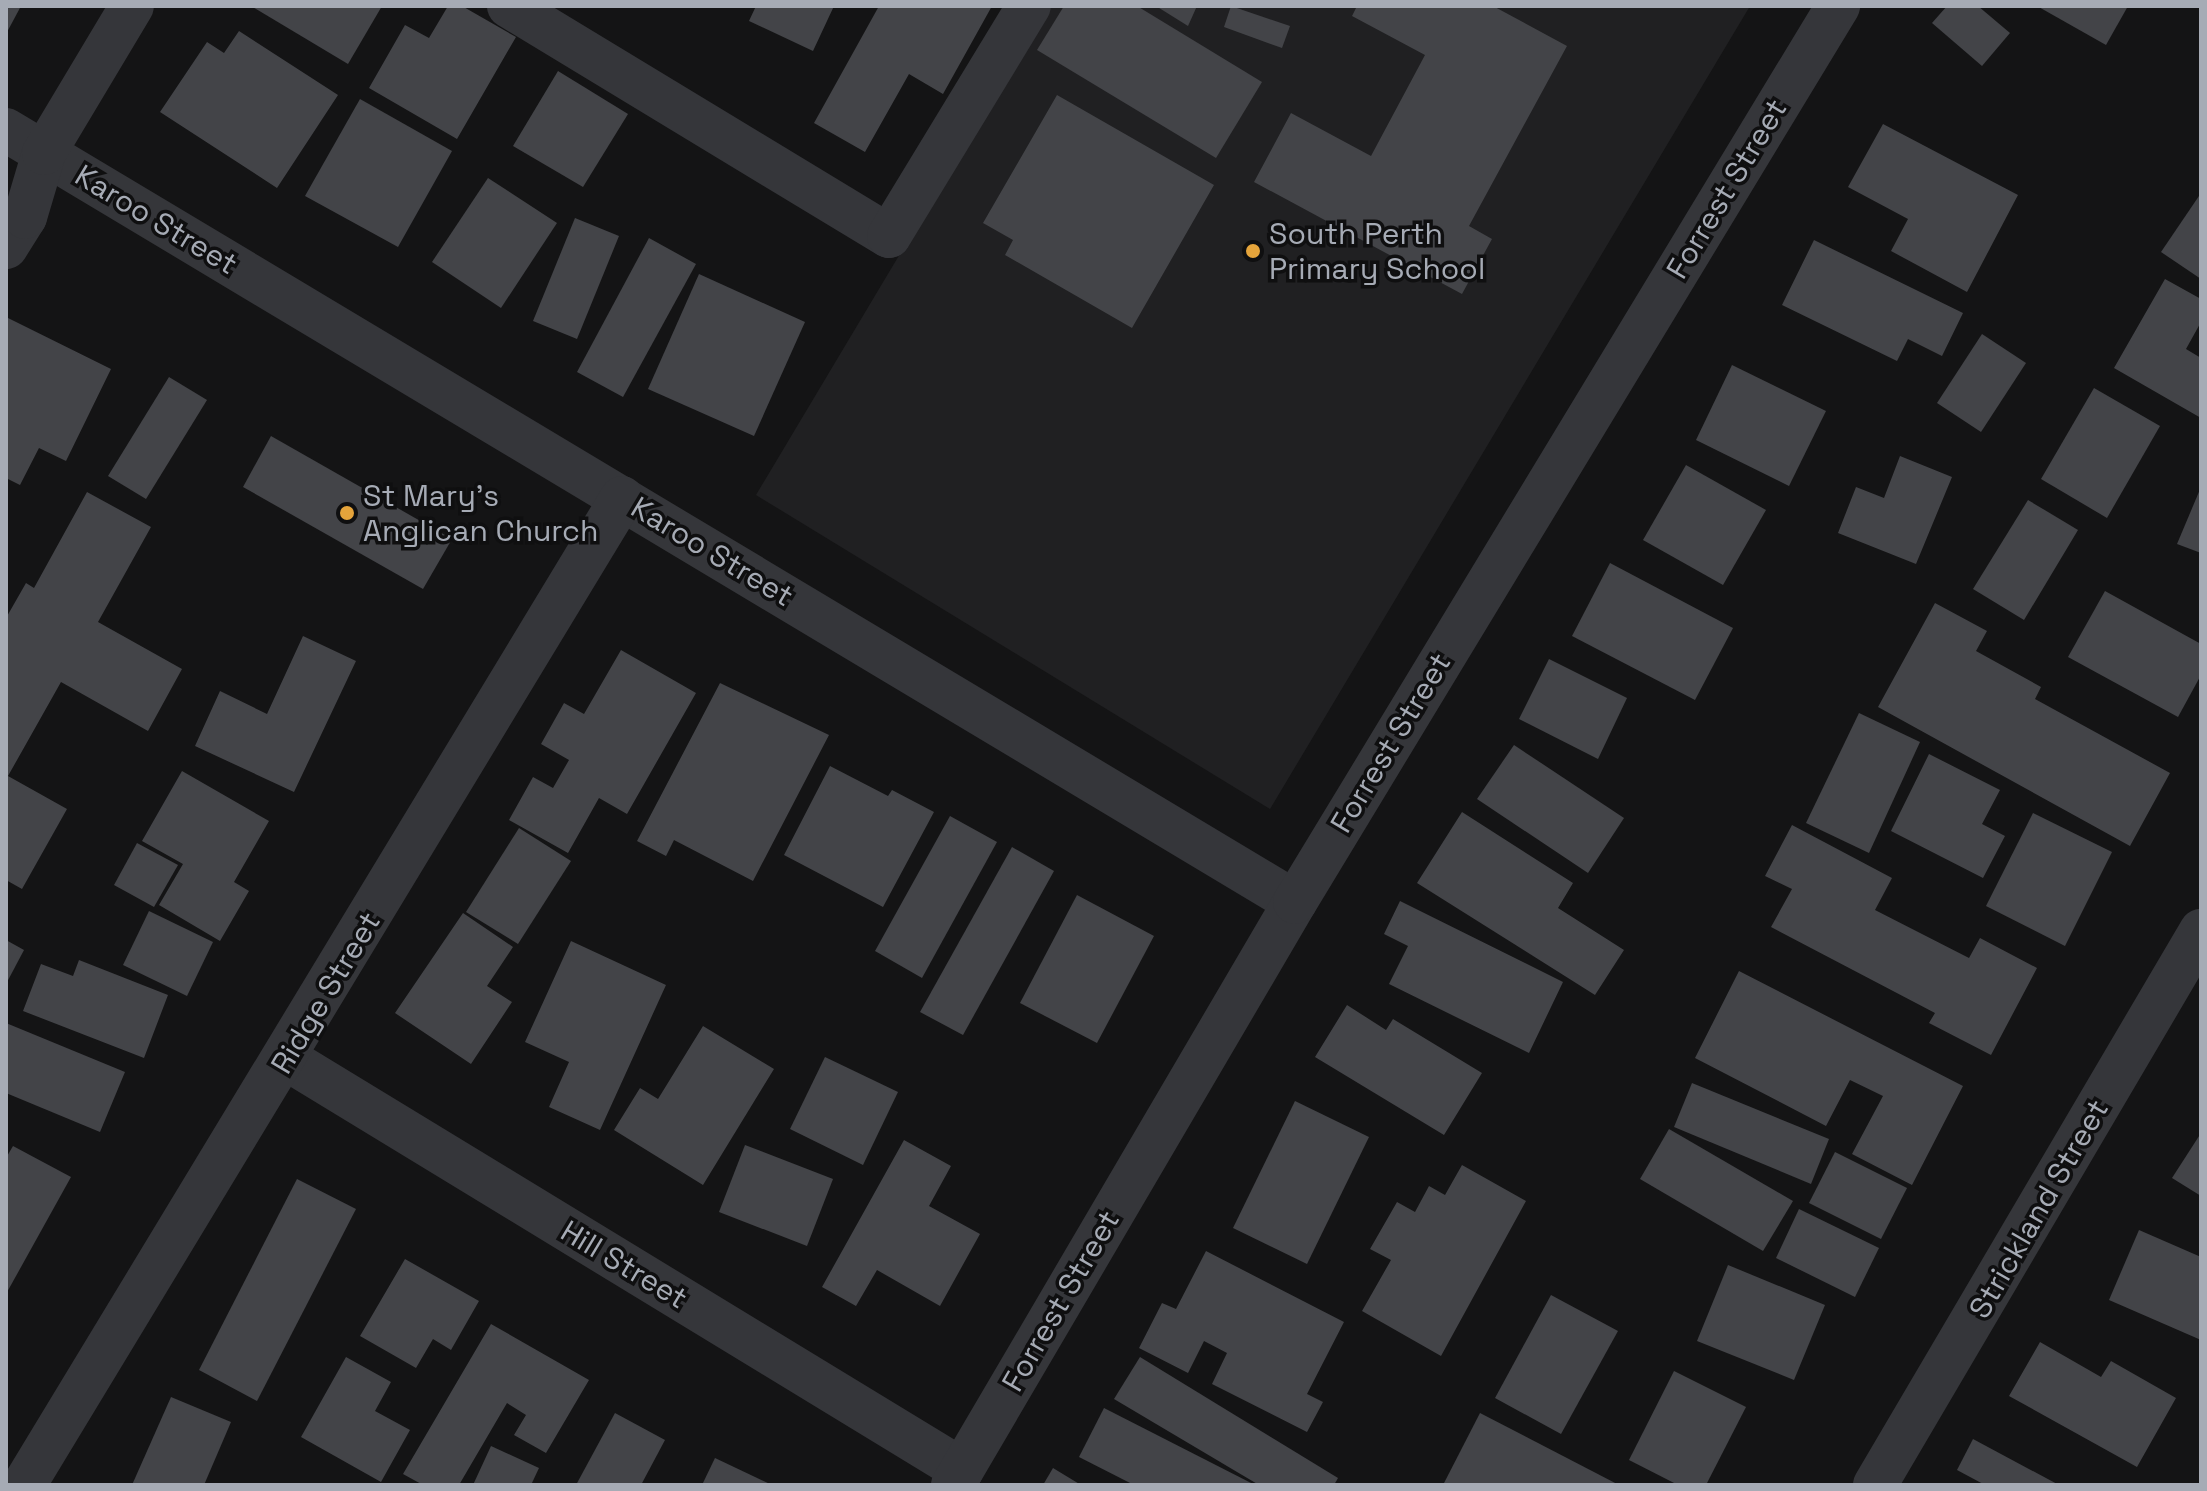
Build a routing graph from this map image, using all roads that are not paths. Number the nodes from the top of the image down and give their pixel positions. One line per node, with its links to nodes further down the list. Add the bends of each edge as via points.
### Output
1 (132, 6): 6 (street)
2 (509, 6): 3 (street, via 889,236)
3 (1029, 6)
4 (1838, 6): 9 (street, Forrest Street)
5 (6, 130): 6 (street, Karoo Street)
6 (44, 153): 7 (street, via 25,217); 8 (street, Karoo Street)
7 (6, 247)
8 (622, 498): 9 (street, Karoo Street); 11 (street, Ridge Street)
9 (1295, 902): 12 (street, Forrest Street)
10 (2201, 931): 14 (street, Strickland Street)
11 (287, 1059): 12 (street, Hill Street); 13 (street, Ridge Street)
12 (957, 1478)
13 (24, 1485)
14 (1875, 1485)

